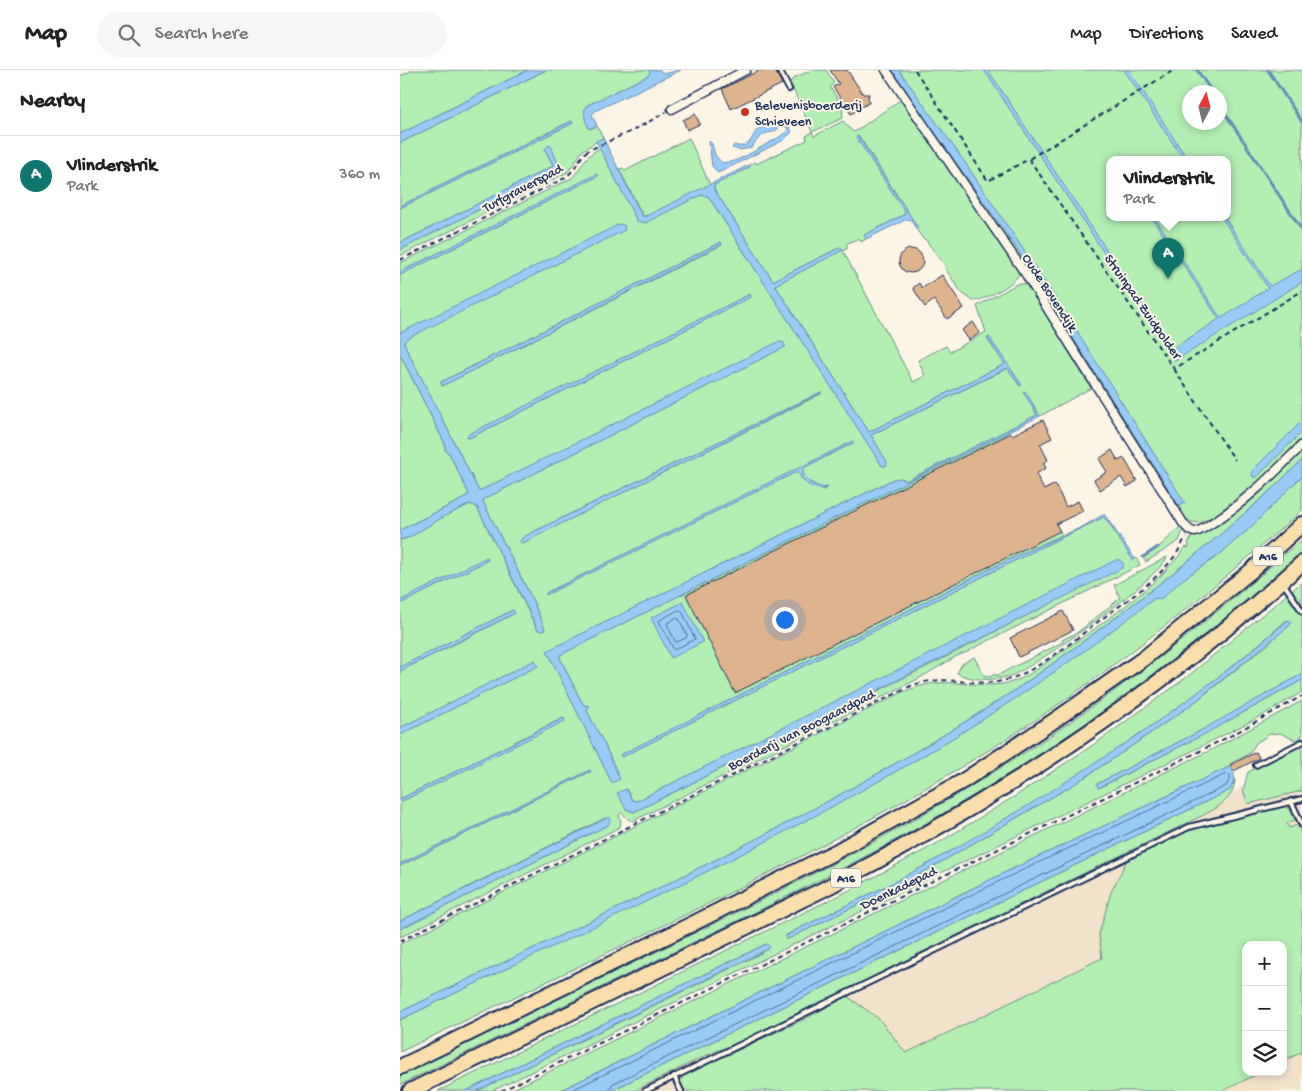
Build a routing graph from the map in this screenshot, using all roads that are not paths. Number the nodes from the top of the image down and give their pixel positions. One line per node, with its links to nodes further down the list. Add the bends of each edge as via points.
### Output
1 (746, 70): 5 (street)
2 (779, 70): 4 (lane)
3 (886, 70): 6 (street, Oude Bovendijk, via 1027,276 1183,524 1194,532 1230,511)
4 (789, 89)
5 (672, 109)
6 (1302, 445)
7 (1302, 524): 16 (highway, A16, via 1251,571 1143,659 963,781 694,924)
8 (1302, 563): 9 (highway, A16)
9 (1282, 581): 10 (lane); 18 (highway, A16, via 1166,676 1076,741 974,807 831,886)
10 (1302, 611)
11 (1302, 742): 12 (lane)
12 (1256, 765)
13 (1302, 799): 14 (lane)
14 (1291, 801): 15 (lane); 17 (lane, via 1189,827)
15 (1302, 825)
16 (400, 1066)
17 (674, 1076): 19 (lane); 20 (lane)
18 (410, 1091)
19 (645, 1091)
20 (681, 1091)

